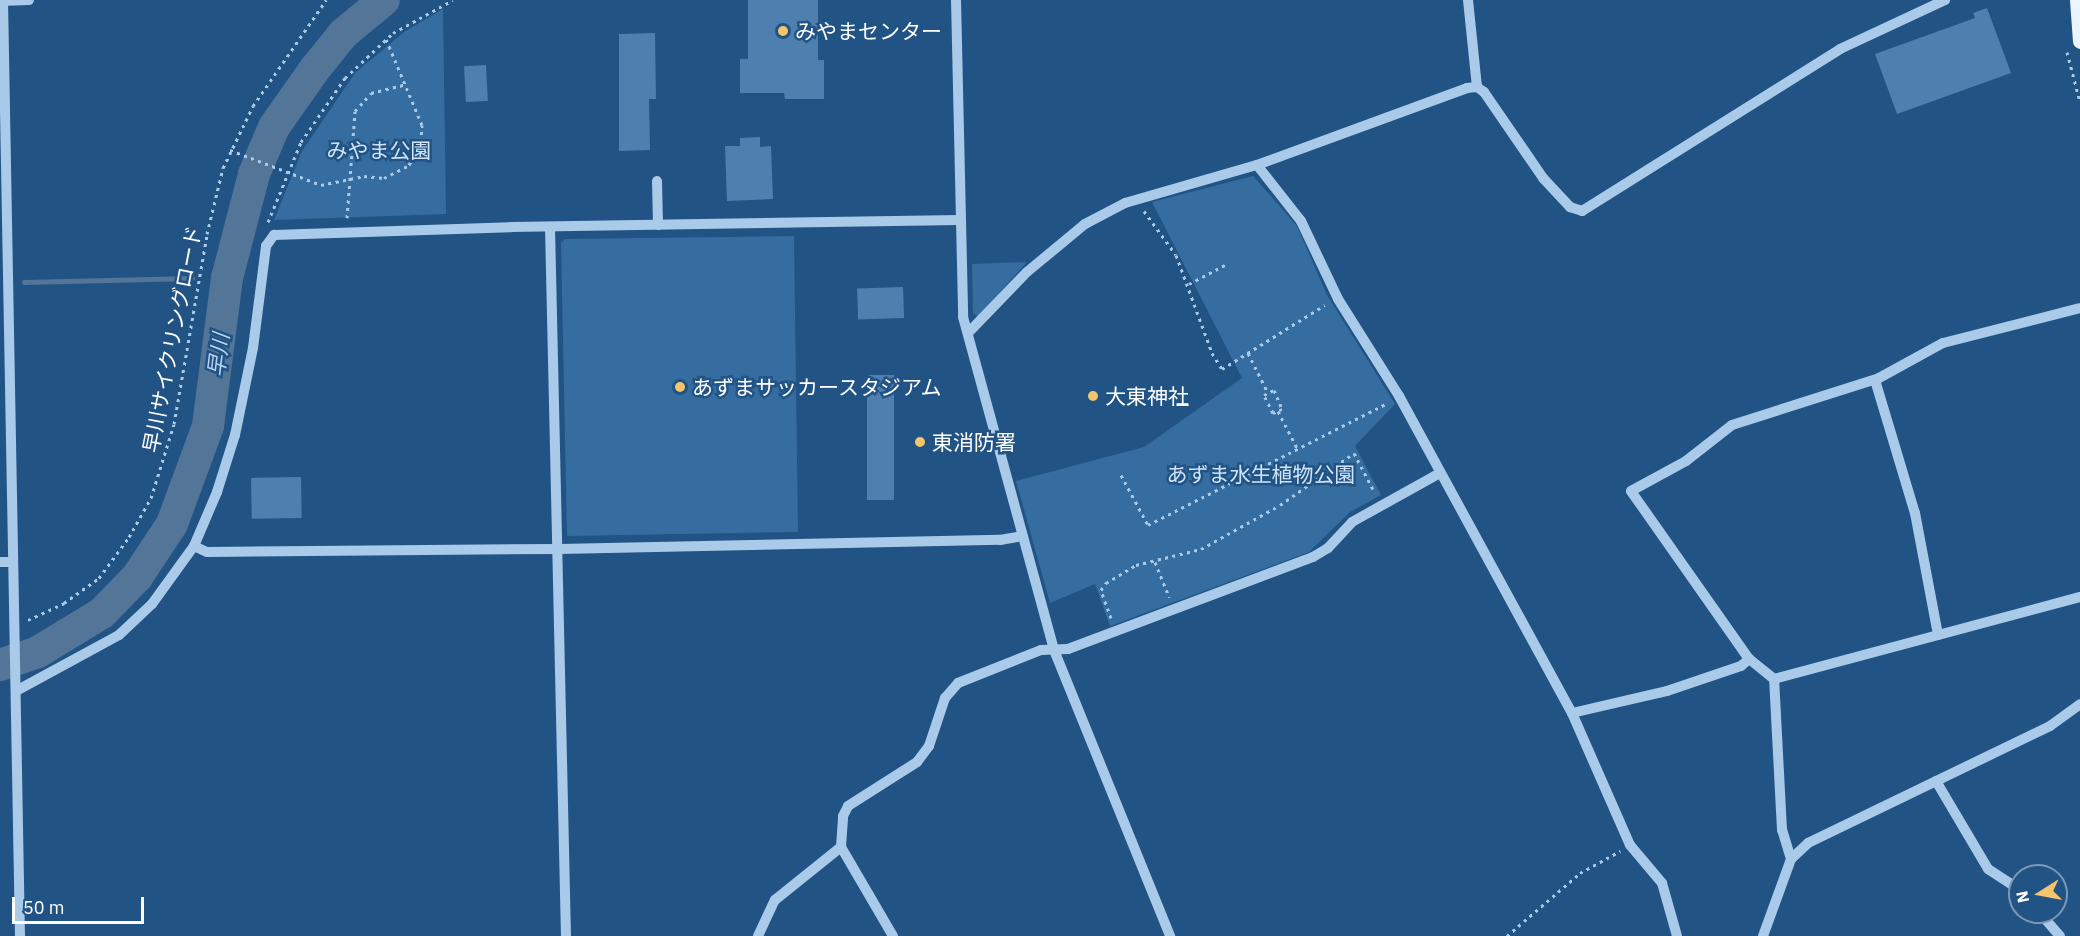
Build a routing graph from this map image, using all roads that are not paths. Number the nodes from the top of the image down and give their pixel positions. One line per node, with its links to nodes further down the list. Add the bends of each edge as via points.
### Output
1 (29, 0): 6 (street)
2 (956, 0): 11 (street)
3 (1468, 0): 8 (street)
4 (1945, 0): 8 (street, via 1840,49 1582,211 1570,207 1543,178)
5 (2077, 0): 7 (main road)
6 (2, 1): 22 (street)
7 (2080, 41)
8 (1477, 87): 9 (street)
9 (1257, 165): 15 (street, via 1146,198 1085,224 1027,272); 17 (street, via 1301,221 1338,299 1399,396)
10 (657, 181): 12 (street)
11 (960, 220): 12 (street); 15 (street, via 962,307)
12 (658, 225): 13 (street)
13 (550, 226): 19 (street, via 378,233 291,232 267,242 245,393 217,492); 20 (street)
14 (2080, 308): 16 (street, via 1943,344)
15 (968, 333): 18 (street)
16 (1875, 380): 24 (street, via 1916,513); 26 (street, via 1732,425 1686,461 1631,491)
17 (1440, 473): 25 (street, via 1352,522 1328,548 1313,557 1068,649); 30 (street)
18 (1023, 536): 20 (street, via 1006,540); 25 (street)
19 (194, 546): 20 (street, via 207,552); 28 (street, via 152,604 119,635)
20 (558, 549): 37 (street)
21 (0, 562): 22 (street)
22 (13, 562): 28 (street, via 18,627)
23 (2080, 597): 24 (street)
24 (1938, 635): 27 (street)
25 (1054, 650): 32 (street, via 1041,650 970,676 951,689 929,746 917,762 848,806 843,816); 40 (street)
26 (1749, 659): 27 (street); 30 (street, via 1741,666 1667,691)
27 (1774, 679): 33 (street, via 1782,830)
28 (16, 686): 36 (street)
29 (2080, 705): 31 (street, via 2050,726)
30 (1572, 713): 41 (street, via 1630,845 1658,874)
31 (1936, 781): 33 (street, via 1809,843); 34 (street, via 1988,869)
32 (841, 847): 38 (street, via 775,900); 39 (street)
33 (1791, 859): 42 (street)
34 (2008, 882)
35 (2050, 924): 43 (street)
36 (20, 936)
37 (566, 936)
38 (758, 936)
39 (893, 936)
40 (1170, 936)
41 (1677, 936)
42 (1763, 936)
43 (2060, 936)

